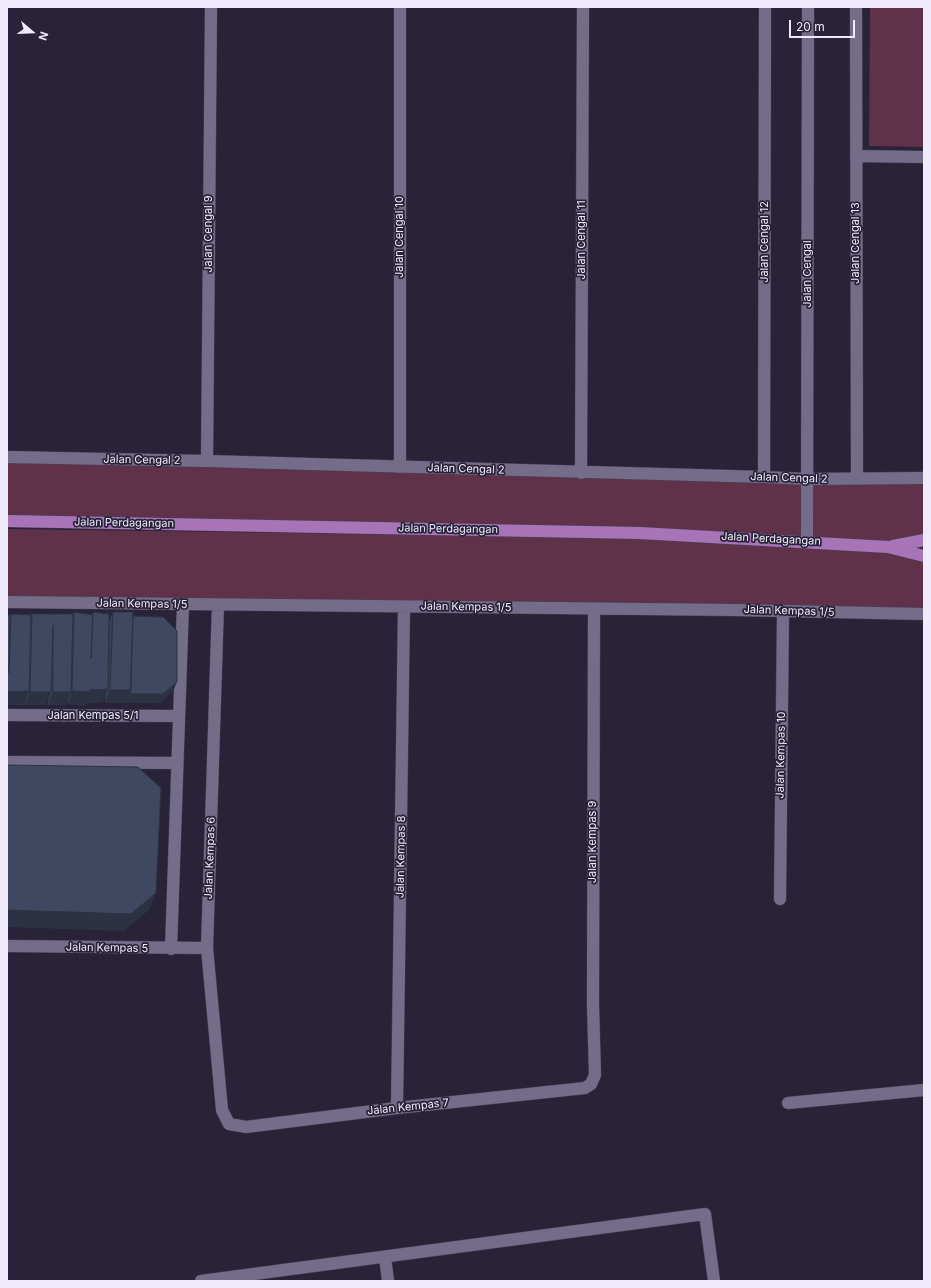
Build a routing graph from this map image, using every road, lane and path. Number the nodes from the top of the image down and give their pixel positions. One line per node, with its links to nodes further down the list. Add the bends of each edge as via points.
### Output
1 (211, 7): 10 (street, Jalan Cengal 9)
2 (400, 7): 11 (street, Jalan Cengal 10)
3 (584, 7): 12 (street, Jalan Cengal 11)
4 (765, 7): 13 (street, Jalan Cengal 12)
5 (808, 7): 15 (street, Jalan Cengal)
6 (856, 7): 7 (street, Jalan Cengal 13)
7 (856, 156): 8 (street); 16 (street, Jalan Cengal 13)
8 (924, 157)
9 (7, 457): 10 (street, Jalan Cengal 2)
10 (207, 461): 11 (street, Jalan Cengal 2)
11 (400, 467): 12 (street, Jalan Cengal 2)
12 (582, 473): 13 (street, Jalan Cengal 2)
13 (764, 476): 15 (street, Jalan Cengal 2)
14 (924, 478): 16 (street, Jalan Cengal 2)
15 (807, 479): 16 (street, Jalan Cengal 2); 19 (street, Jalan Cengal)
16 (857, 479)
17 (7, 521): 19 (main road, Jalan Perdagangan, via 632,532)
18 (924, 540): 20 (main road, Jalan Perdagangan)
19 (807, 541): 20 (main road, Jalan Perdagangan)
20 (888, 546): 21 (main road, Jalan Perdagangan)
21 (924, 556)
22 (7, 602): 23 (street, Jalan Kempas 1/5)
23 (183, 605): 24 (street, Jalan Kempas 1/5); 30 (street)
24 (218, 605): 25 (street, Jalan Kempas 1/5); 36 (street, Jalan Kempas 6)
25 (404, 607): 26 (street, Jalan Kempas 1/5); 40 (street, Jalan Kempas 8)
26 (594, 609): 27 (street, Jalan Kempas 1/5); 37 (street, Jalan Kempas 9)
27 (783, 612): 28 (street, Jalan Kempas 1/5); 33 (street, Jalan Kempas 10)
28 (924, 614)
29 (7, 715): 30 (street, Jalan Kempas 5/1)
30 (179, 716): 32 (street)
31 (7, 762): 32 (street)
32 (177, 763): 35 (street)
33 (780, 899)
34 (7, 946): 35 (street, Jalan Kempas 5)
35 (170, 948): 36 (street, Jalan Kempas 5)
36 (207, 948): 41 (street, Jalan Kempas 6)
37 (595, 1074): 40 (street, Jalan Kempas 7, via 591,1084 585,1088)
38 (924, 1090): 39 (street)
39 (788, 1103)
40 (398, 1108): 41 (street, Jalan Kempas 7, via 246,1127 229,1124)
41 (222, 1110)
42 (385, 1257): 43 (street); 44 (street); 45 (street, via 705,1214)
43 (201, 1281)
44 (388, 1281)
45 (714, 1281)

